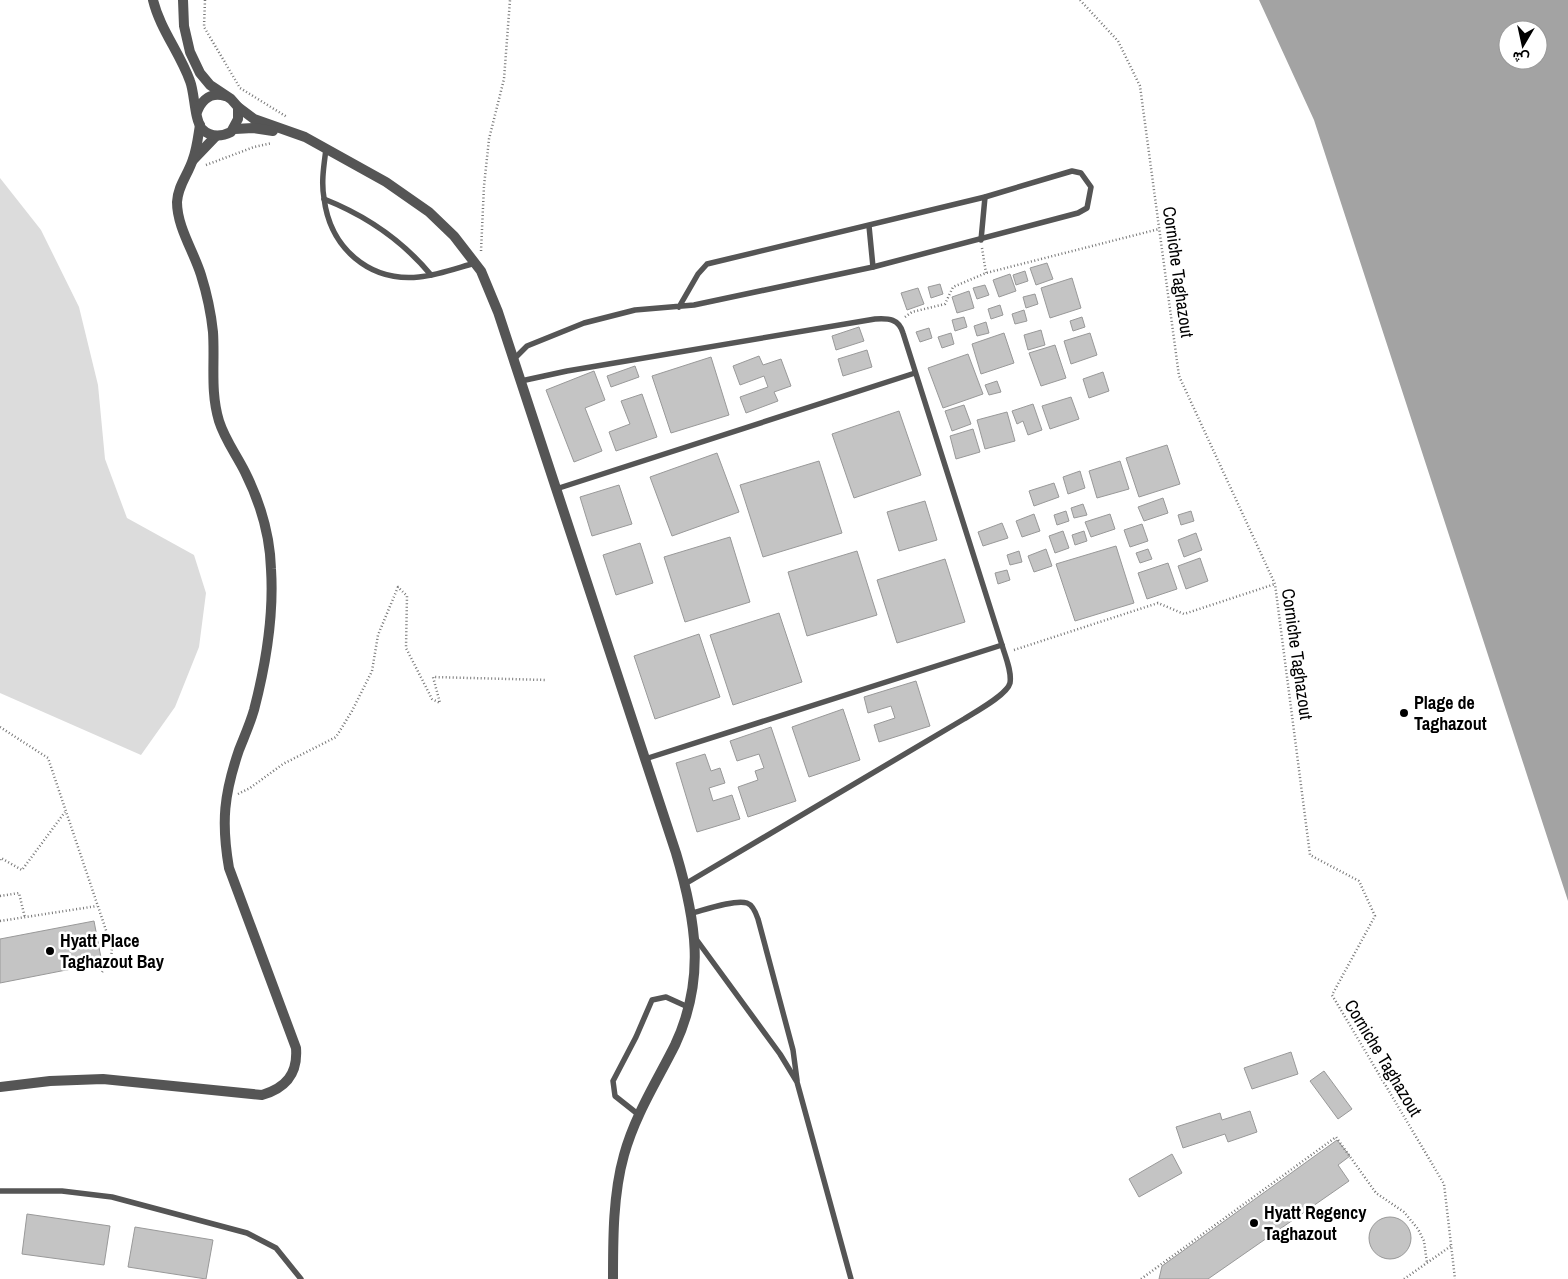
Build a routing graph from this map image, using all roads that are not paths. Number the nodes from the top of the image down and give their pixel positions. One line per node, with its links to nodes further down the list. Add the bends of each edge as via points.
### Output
1 (153, 0): 5 (street, via 166,35 190,81)
2 (183, 0): 3 (street, via 190,52 210,86)
3 (227, 97): 4 (street); 5 (street, via 220,94 208,97)
4 (238, 107): 7 (street); 9 (street, via 254,119)
5 (197, 112): 6 (street)
6 (200, 125): 8 (street, via 204,131); 11 (street)
7 (234, 128): 8 (street, via 226,135); 9 (street)
8 (216, 136): 11 (street)
9 (305, 137): 10 (street)
10 (326, 149): 13 (lane); 16 (street, via 386,182 429,212 454,236)
11 (193, 161): 31 (street, via 180,186 177,203 180,223 202,277 209,306 213,334 212,391 224,437 245,472 265,522 271,568 265,663 253,713 231,776 223,820 229,868 296,1048 295,1070 289,1080 273,1092 262,1095 102,1079 50,1080)
12 (985, 197): 14 (lane); 15 (lane); 15 (lane, via 1072,171 1081,173 1091,187 1087,208 1078,213)
13 (324, 200): 18 (lane, via 375,224 406,247); 18 (lane, via 336,234 348,253 364,266 396,276)
14 (869, 226): 17 (lane); 19 (lane, via 707,264)
15 (981, 240): 17 (lane)
16 (478, 267): 18 (lane); 20 (street)
17 (873, 267): 19 (lane)
18 (431, 275)
19 (679, 307): 20 (lane, via 635,310 584,323 527,346)
20 (514, 359): 22 (street)
21 (915, 373): 22 (lane, via 898,323 890,319 875,319); 23 (lane); 24 (lane)
22 (521, 381): 23 (street)
23 (556, 489): 25 (street)
24 (1002, 644): 25 (lane); 26 (lane, via 1010,675 1004,692 964,719)
25 (645, 759): 26 (street)
26 (685, 884): 27 (street)
27 (692, 913): 28 (street); 30 (lane, via 738,903 752,906 793,1050)
28 (696, 939): 29 (street); 30 (lane)
29 (688, 1007): 32 (street, via 675,1044); 32 (lane, via 666,997 652,1000 613,1081 615,1096)
30 (797, 1082): 36 (lane)
31 (0, 1087)
32 (639, 1115): 35 (street, via 624,1156 619,1183)
33 (0, 1191): 34 (lane, via 62,1191 112,1197 247,1233 276,1248)
34 (301, 1279)
35 (613, 1279)
36 (851, 1279)

